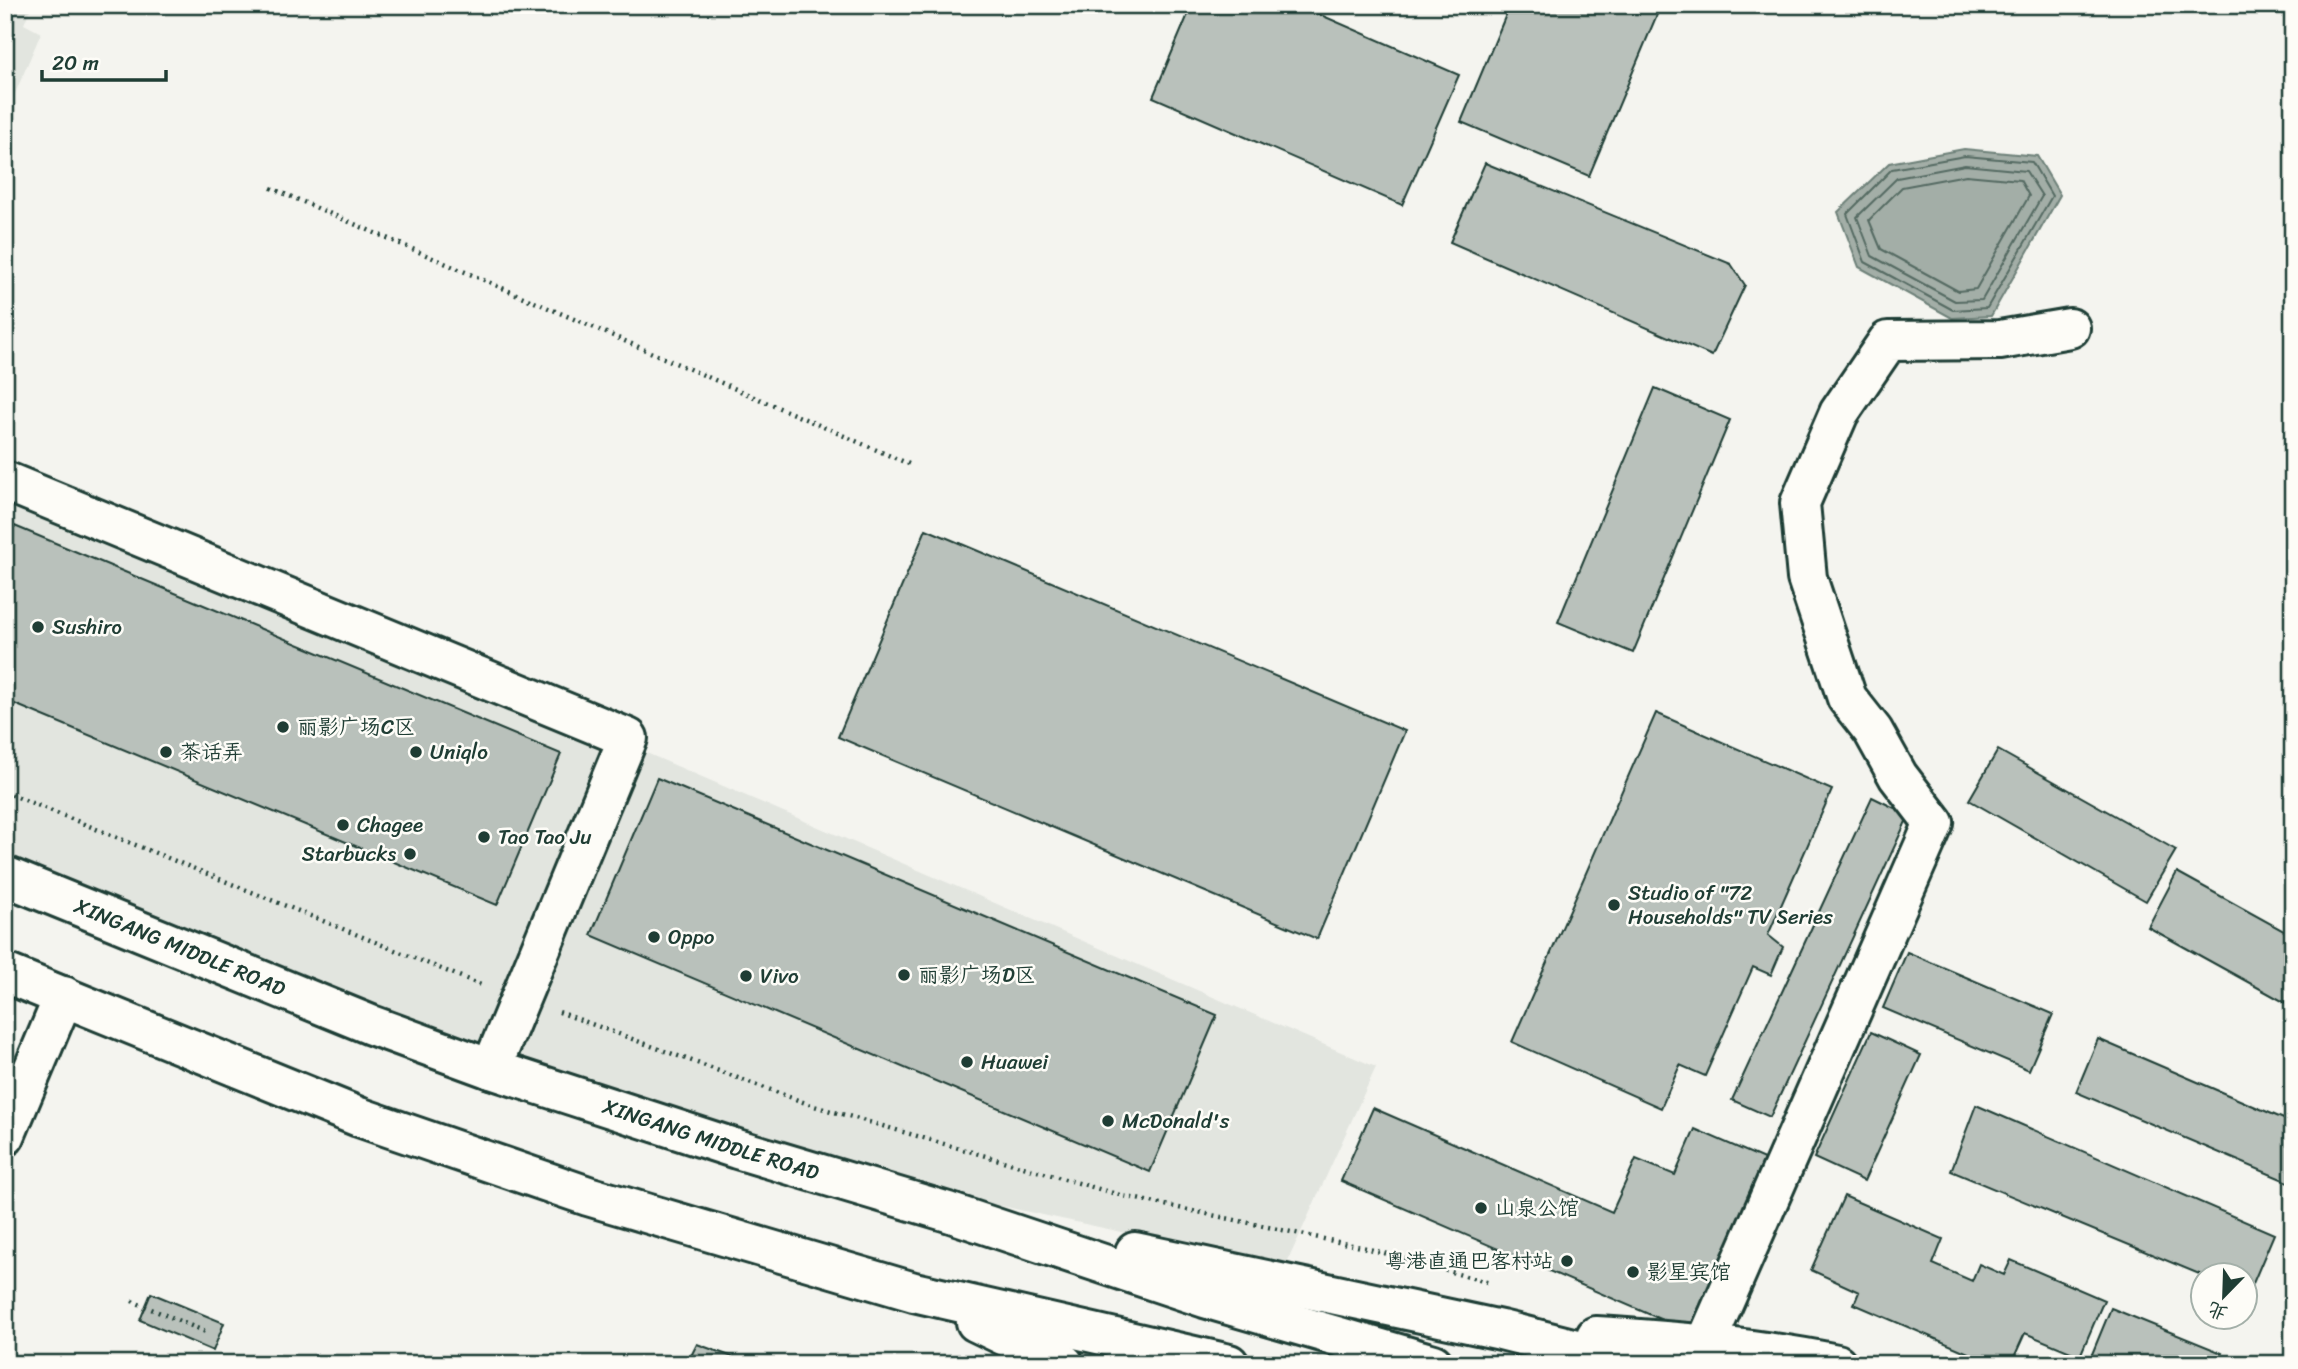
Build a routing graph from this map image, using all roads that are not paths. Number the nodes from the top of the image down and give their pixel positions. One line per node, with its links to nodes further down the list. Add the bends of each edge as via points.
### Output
1 (2070, 328): 11 (main road, via 2000,340 1888,341 1839,413 1800,503 1807,578 1847,698 1934,823)
2 (5, 481): 6 (main road, via 628,738)
3 (5, 876): 6 (main road, XINGANG MIDDLE ROAD, via 358,1020)
4 (5, 973): 5 (main road)
5 (64, 996): 7 (main road); 9 (main road, via 271,1083 458,1153)
6 (491, 1069): 8 (main road, XINGANG MIDDLE ROAD)
7 (5, 1136)
8 (948, 1212): 10 (main road); 14 (main road, XINGANG MIDDLE ROAD, via 1205,1298)
9 (915, 1292): 12 (main road); 13 (main road)
10 (1502, 1330): 11 (main road); 15 (main road)
11 (1706, 1343): 16 (main road)
12 (1064, 1364)
13 (1229, 1364)
14 (1433, 1364)
15 (1636, 1364)
16 (1837, 1364)

